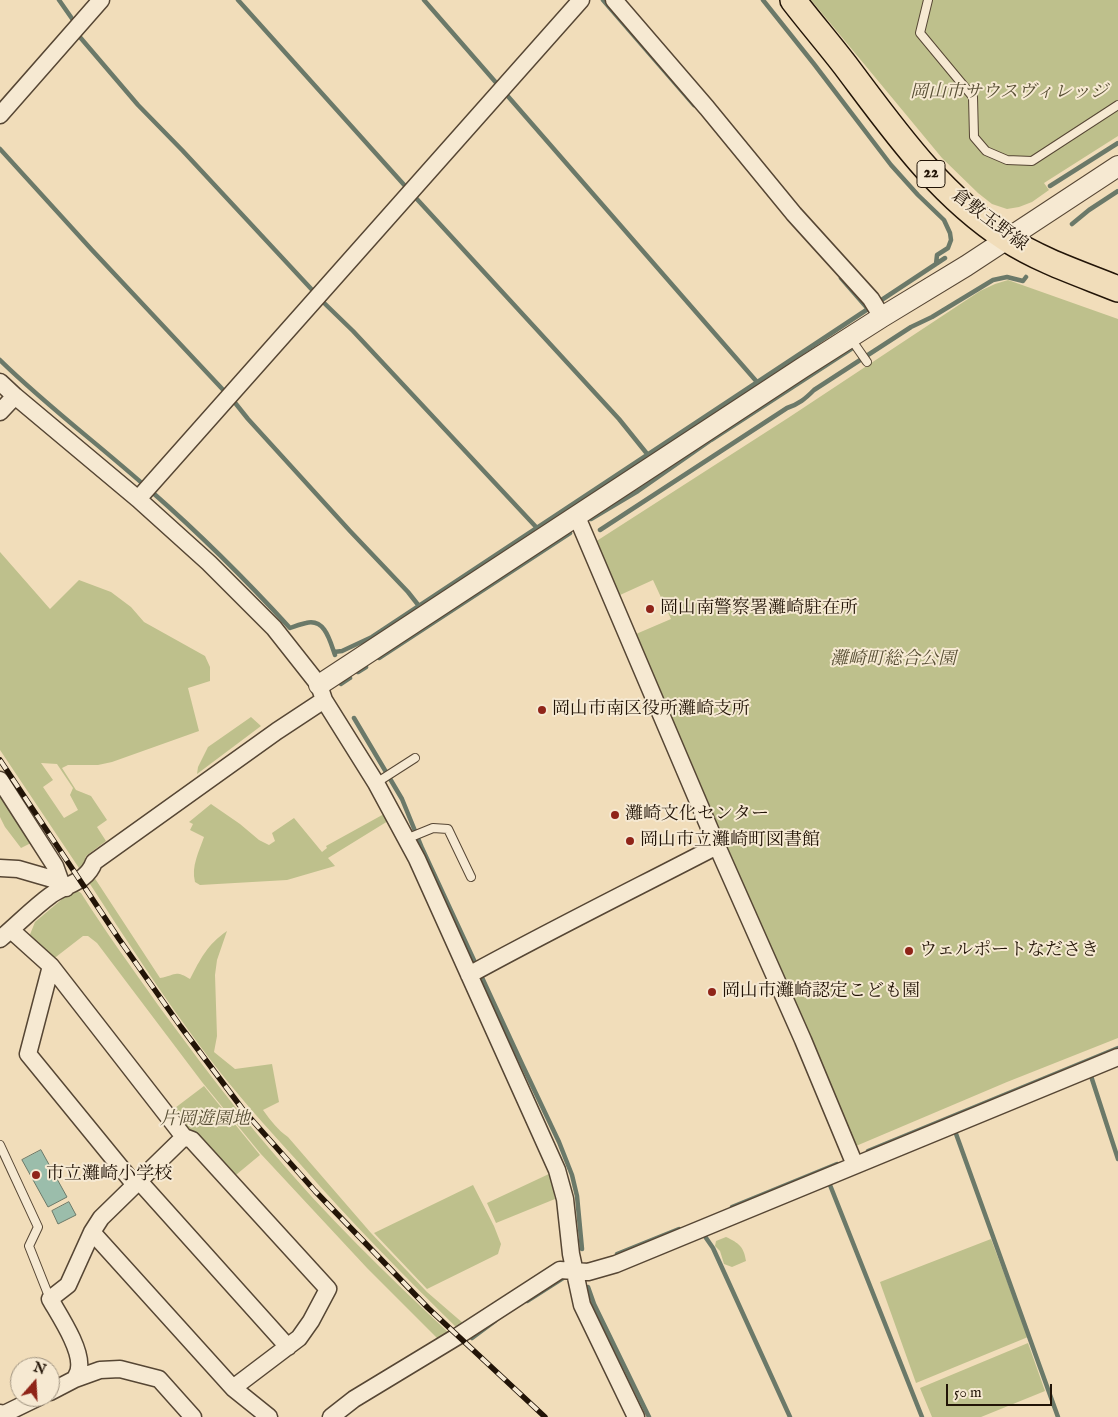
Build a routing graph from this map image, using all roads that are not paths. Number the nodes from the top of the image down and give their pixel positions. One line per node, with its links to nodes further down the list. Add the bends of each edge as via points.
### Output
1 (101, 0): 7 (street)
2 (581, 0): 17 (street)
3 (614, 0): 11 (street)
4 (793, 0): 9 (main road, 倉敷玉野線 / 22, via 914,156 954,197)
5 (928, 0): 6 (lane, via 920,33 973,97 974,137 986,150 1007,160 1032,161)
6 (1118, 105)
7 (0, 115)
8 (1118, 166): 9 (street)
9 (1007, 239): 10 (main road, 倉敷玉野線 / 22, via 1054,264); 11 (street, via 924,293)
10 (1118, 289)
11 (877, 309): 12 (street)
12 (855, 345): 13 (lane); 18 (street)
13 (867, 362)
14 (0, 382): 15 (street)
15 (15, 396): 16 (street); 17 (street)
16 (0, 412)
17 (145, 492): 19 (street, via 274,628)
18 (577, 517): 19 (street); 24 (street)
19 (322, 693): 21 (street); 27 (street, via 276,731 94,862 91,871)
20 (415, 758): 21 (lane)
21 (384, 778): 23 (street)
22 (0, 780): 27 (street)
23 (413, 836): 26 (lane, via 433,828 448,829); 30 (street, via 417,859)
24 (717, 846): 30 (street); 34 (street, via 785,997)
25 (0, 868): 27 (street, via 18,869)
26 (472, 877)
27 (63, 884): 28 (street)
28 (5, 934): 29 (street)
29 (51, 966): 32 (street); 35 (street, via 28,1054)
30 (475, 972): 37 (street, via 557,1170)
31 (1118, 1057): 34 (street)
32 (184, 1137): 35 (street); 39 (street, via 192,1140 328,1289 311,1321)
33 (0, 1145): 38 (lane, via 38,1227 29,1246)
34 (855, 1166): 37 (street, via 616,1264 588,1272)
35 (137, 1183): 36 (street, via 101,1218); 39 (street)
36 (92, 1232): 38 (street, via 68,1285); 42 (street)
37 (574, 1270): 47 (street, via 560,1270 354,1399); 48 (street, via 582,1305)
38 (50, 1298): 40 (street, via 70,1333 79,1358)
39 (288, 1347): 42 (street)
40 (75, 1379): 41 (street); 45 (street, via 100,1370 120,1369 159,1379)
41 (60, 1387)
42 (233, 1388): 46 (street)
43 (18, 1407): 44 (street)
44 (0, 1414)
45 (193, 1417)
46 (269, 1417)
47 (331, 1417)
48 (636, 1417)

